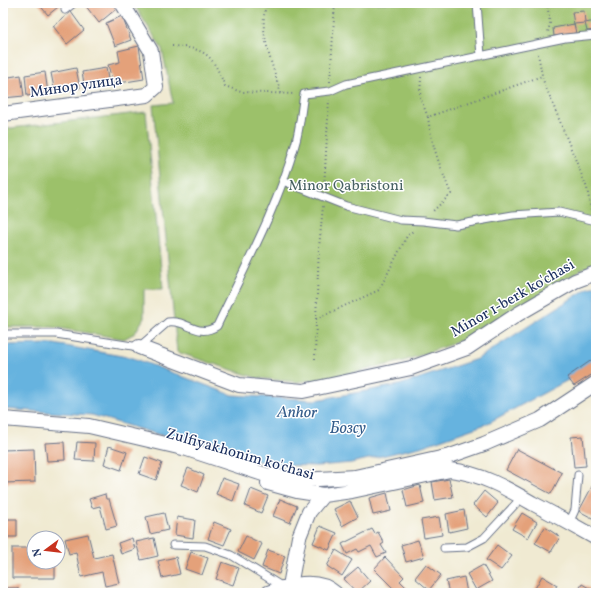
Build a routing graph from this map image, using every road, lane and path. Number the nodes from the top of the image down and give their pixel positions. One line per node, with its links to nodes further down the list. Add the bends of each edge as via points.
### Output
1 (74, 3): 7 (lane)
2 (122, 3): 18 (street, Минор улица, via 150,51 156,87 153,91 147,94)
3 (268, 3): 16 (path, via 264,17 265,31)
4 (335, 3): 15 (path)
5 (477, 3): 12 (lane)
6 (547, 3): 9 (path, via 550,23)
7 (65, 10)
8 (596, 36): 9 (lane, via 565,38)
9 (545, 43): 10 (lane)
10 (536, 45): 12 (lane); 14 (path)
11 (172, 46): 16 (path, via 189,47 205,53 216,65 225,86 241,92)
12 (481, 56): 13 (lane)
13 (421, 68): 15 (lane, via 346,84); 19 (path, via 420,97)
14 (542, 76): 19 (path); 22 (path, via 586,188)
15 (330, 92): 17 (lane)
16 (281, 94): 17 (path)
17 (304, 94): 20 (lane, via 295,144)
18 (3, 114)
19 (428, 117): 21 (path, via 438,161 451,194)
20 (282, 181): 21 (lane, via 346,206 401,220); 26 (lane, via 217,326 203,332 174,321 168,322)
21 (423, 221): 22 (lane, via 456,224 513,215 559,212); 27 (path, via 407,236 379,290 316,319)
22 (595, 221): 23 (path)
23 (596, 237)
24 (596, 273): 26 (street, Minor 1-berk ko'chasi, via 575,281 518,314 467,348 411,368 303,391 239,385)
25 (3, 334): 26 (lane, Minor 1-berk ko'chasi, via 56,334)
26 (139, 347)
27 (315, 359)
28 (596, 383): 29 (street, via 540,420 484,444 450,456 355,477 301,480 266,476 187,450 89,426)
29 (3, 419)
30 (3, 428): 32 (street, Zulfiyakhonim ko'chasi, via 40,428 76,432 150,447 297,491)
31 (578, 475): 34 (lane, via 575,510)
32 (323, 495): 33 (street, Zulfiyakhonim ko'chasi, via 450,470 483,478); 38 (street, via 309,512 299,537)
33 (522, 497): 34 (street, Zulfiyakhonim ko'chasi); 37 (lane, via 484,538 467,546)
34 (569, 523): 35 (street, Zulfiyakhonim ko'chasi)
35 (596, 538)
36 (173, 545): 38 (lane, via 204,546 231,556)
37 (444, 548)
38 (287, 587): 39 (street); 40 (street, via 318,584)
39 (268, 593)
40 (335, 593)

